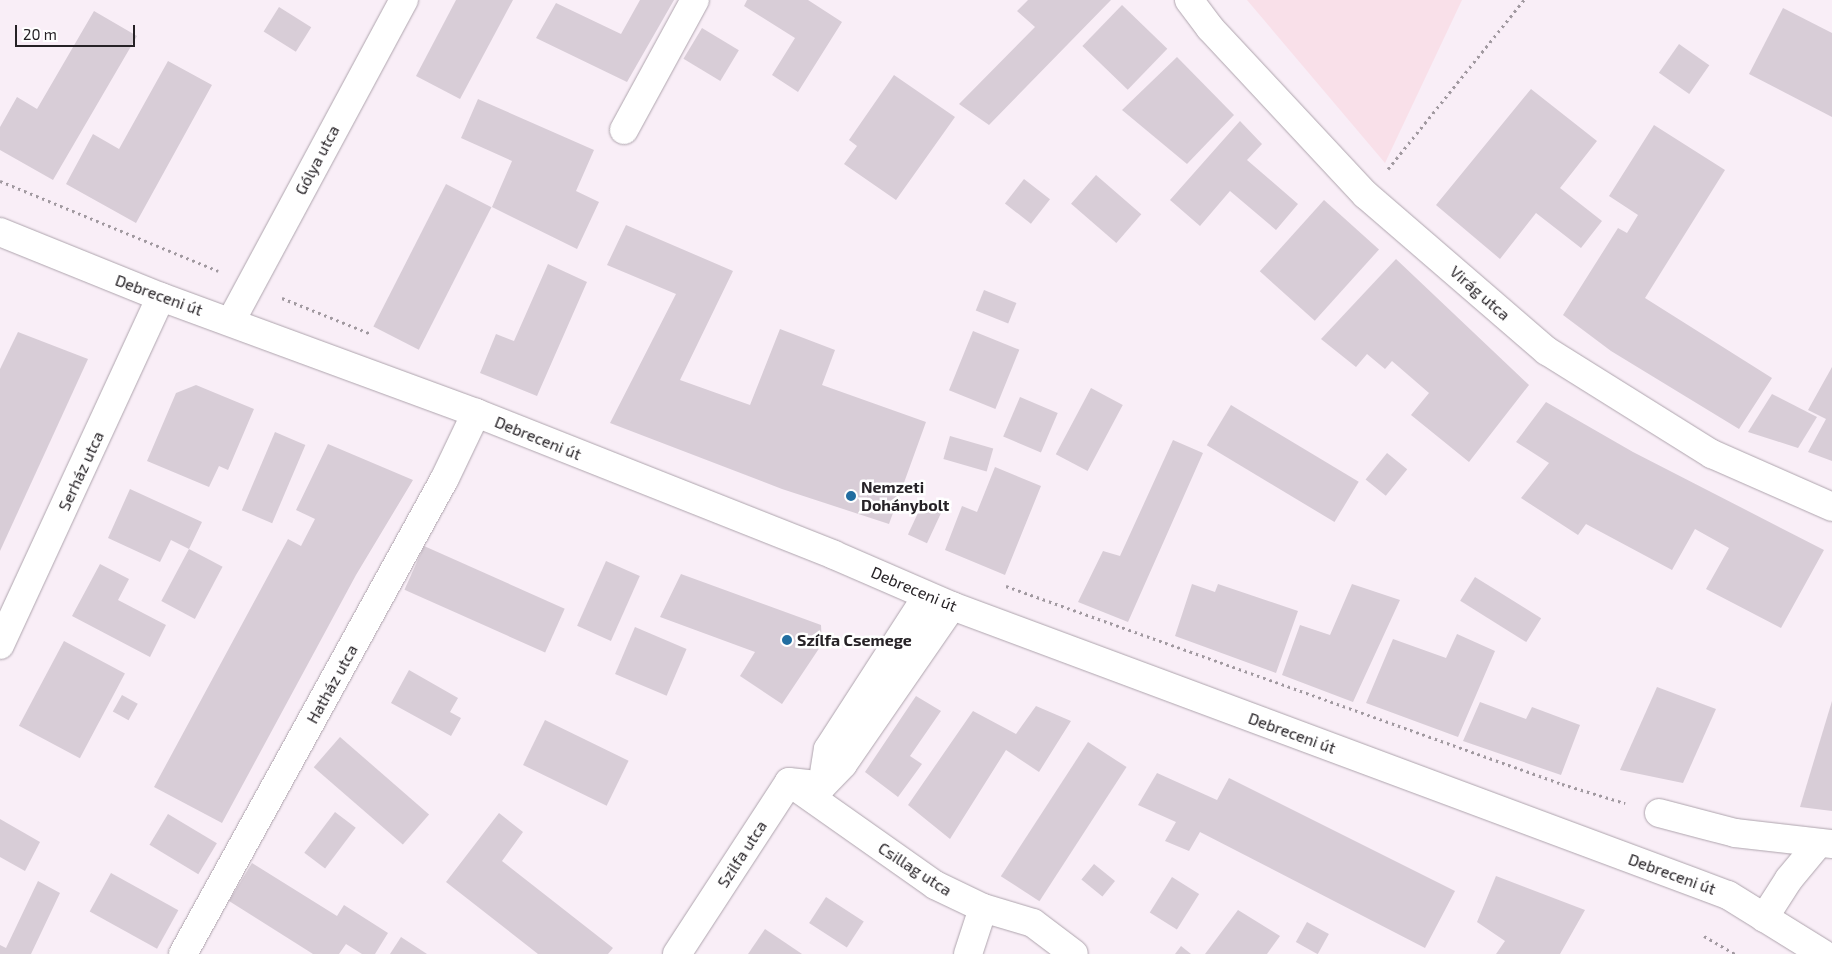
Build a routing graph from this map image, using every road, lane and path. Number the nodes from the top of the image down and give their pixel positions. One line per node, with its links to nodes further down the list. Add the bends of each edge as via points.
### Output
1 (404, 0): 9 (street, Gólya utca)
2 (695, 0): 5 (street)
3 (1189, 0): 6 (street, Virág utca, via 1210,28)
4 (1524, 0): 6 (path)
5 (624, 130)
6 (1366, 195): 11 (street, Virág utca, via 1547,351 1712,454)
7 (0, 232): 8 (street, Debreceni út)
8 (161, 297): 9 (street, Debreceni út); 14 (street, Serház utca)
9 (231, 321): 10 (street, Debreceni út)
10 (476, 413): 12 (street, Debreceni út, via 834,555); 23 (street, Hatház utca, via 445,478)
11 (1832, 507)
12 (927, 596): 13 (street, Debreceni út); 17 (street, via 828,749)
13 (952, 606): 17 (street, via 843,764); 21 (street, Debreceni út, via 1728,895)
14 (0, 645)
15 (789, 782): 17 (street); 20 (street, Csillag utca, via 935,885); 24 (street, Szilfa utca)
16 (1562, 784): 18 (path)
17 (822, 786)
18 (1660, 813): 19 (street, via 1735,833)
19 (1825, 844): 21 (street, via 1789,879)
20 (983, 908): 25 (street); 26 (street, Csillag utca, via 1033,923)
21 (1764, 918): 28 (street, Debreceni út)
22 (1704, 936): 27 (path)
23 (183, 954)
24 (677, 954)
25 (968, 954)
26 (1074, 954)
27 (1735, 954)
28 (1823, 954)

